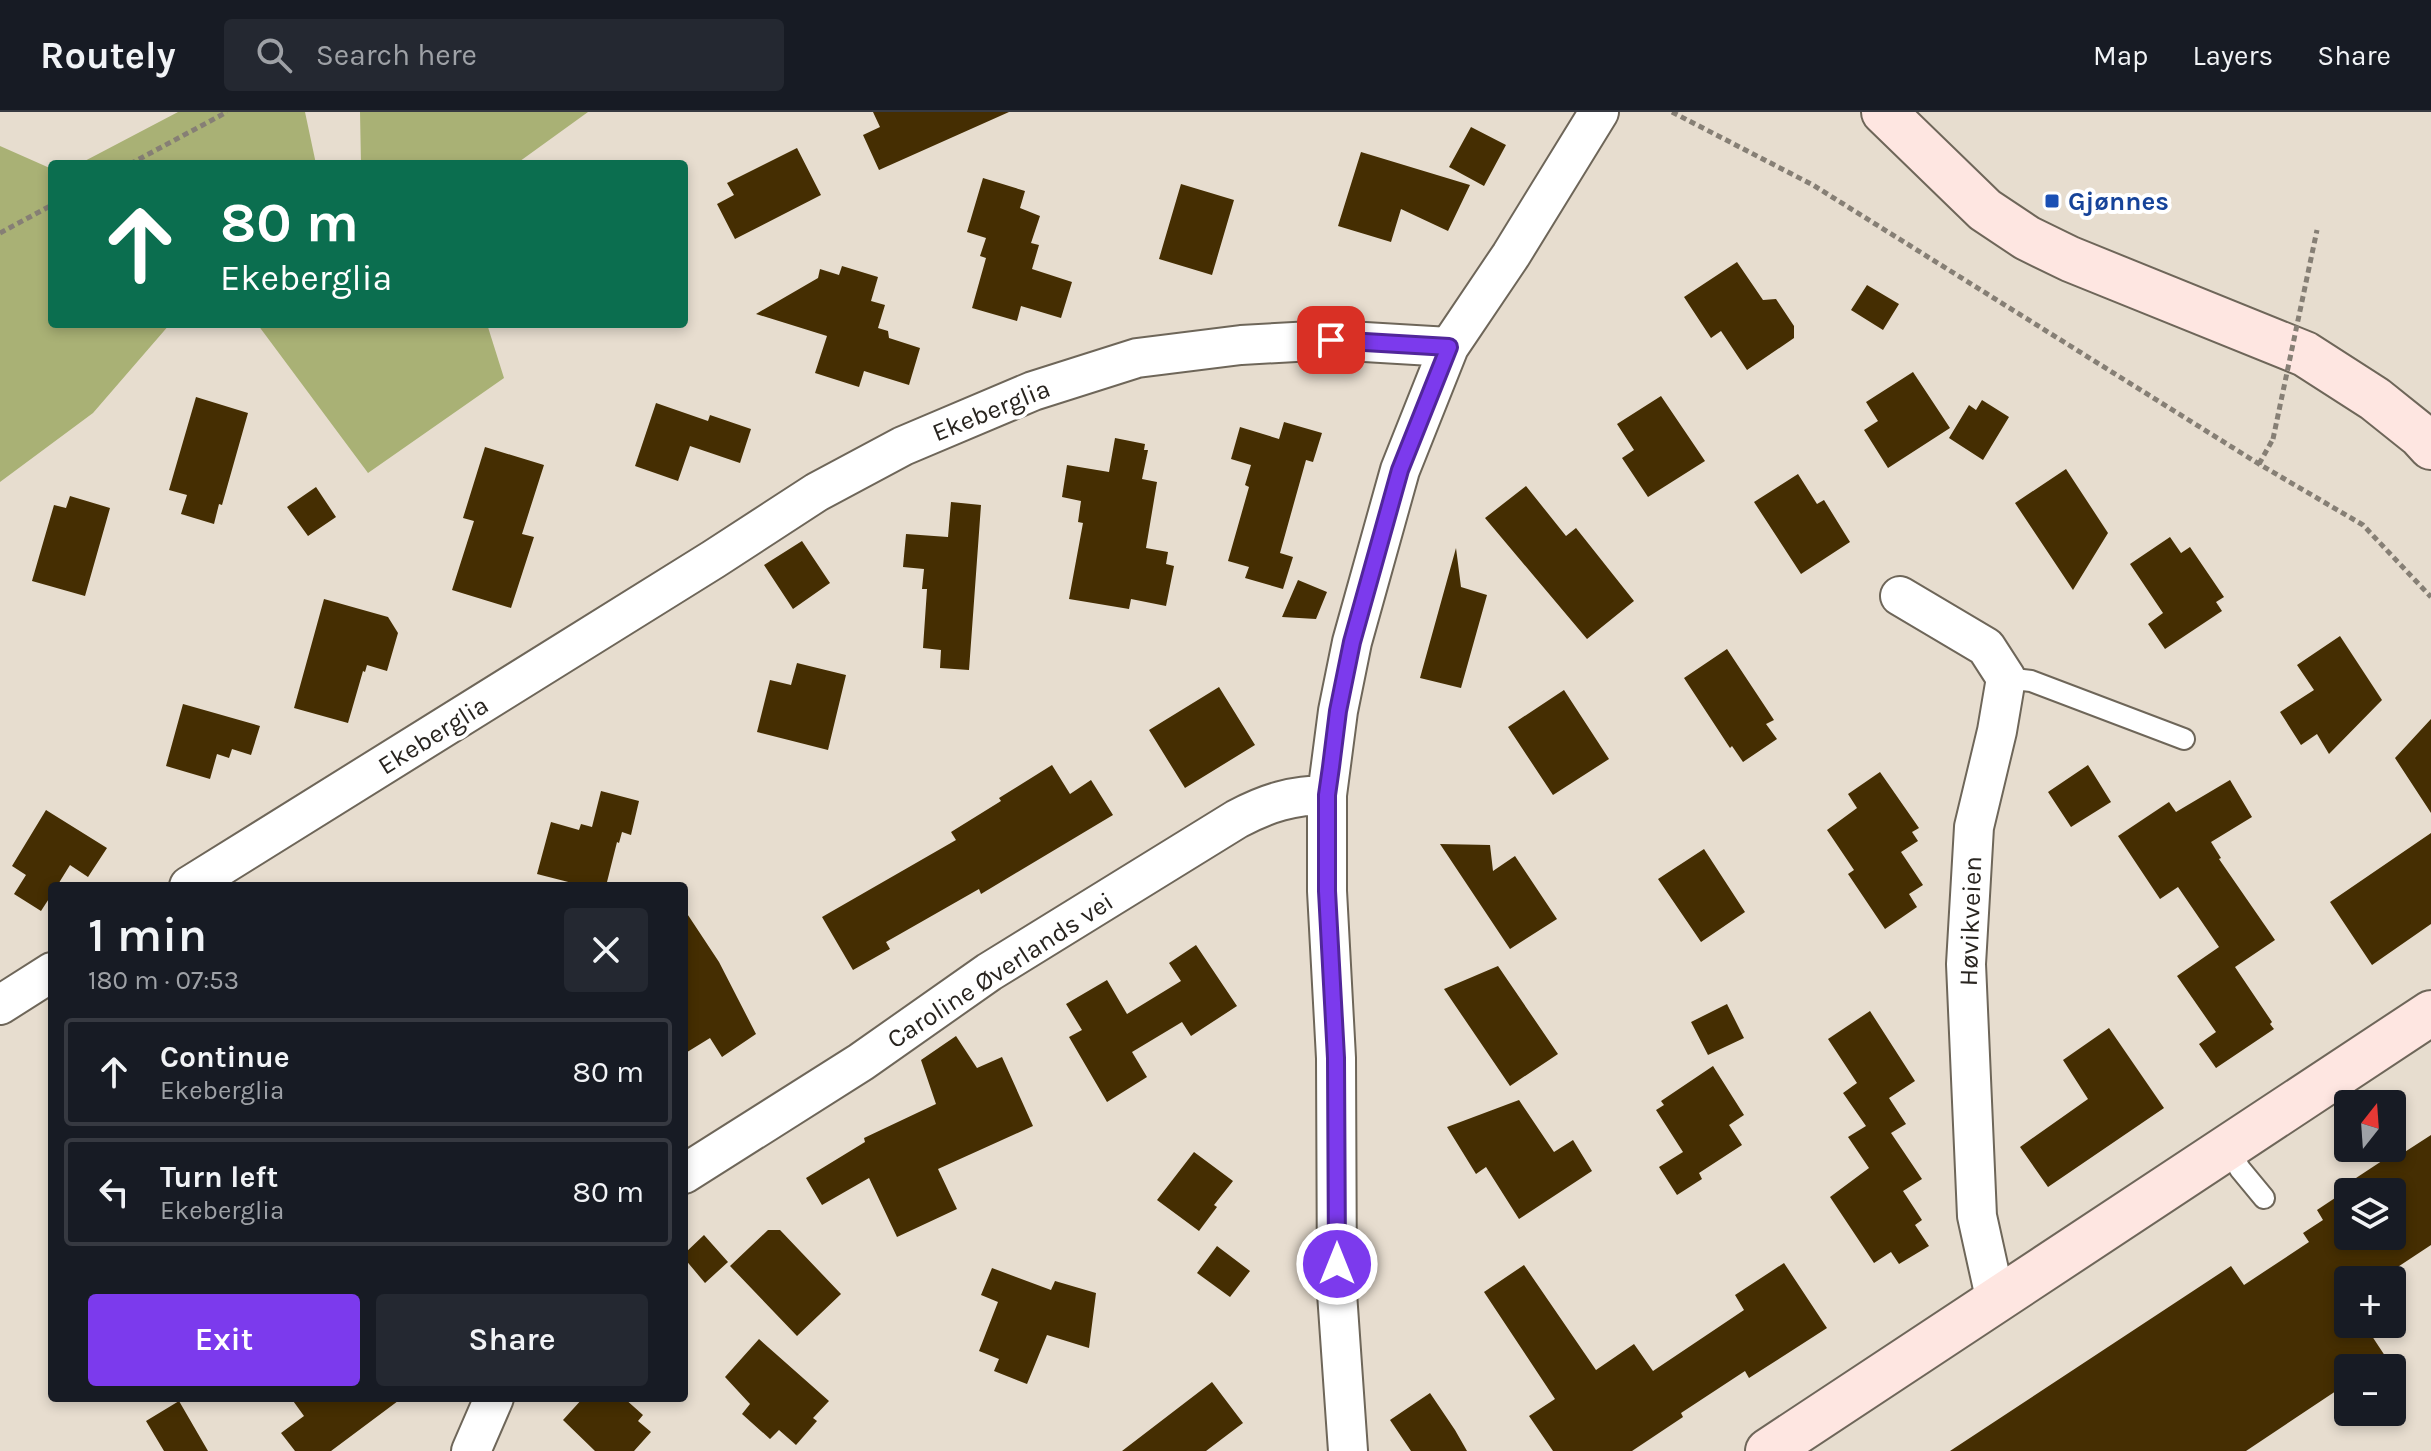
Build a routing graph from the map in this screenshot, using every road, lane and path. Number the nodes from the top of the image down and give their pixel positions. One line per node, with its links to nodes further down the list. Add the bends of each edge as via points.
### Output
1 (227, 112): 7 (path)
2 (1599, 112): 11 (street)
3 (1672, 112): 13 (path, via 1813,185)
4 (1884, 112): 6 (main road)
5 (1928, 112): 6 (main road)
6 (1931, 156): 12 (main road, via 1985,210 2027,238 2305,354 2375,399)
7 (137, 160)
8 (48, 207): 10 (path)
9 (2317, 230): 13 (path, bridge, via 2273,439)
10 (0, 233)
11 (1449, 347): 18 (street, via 1400,470 1352,642); 19 (street, Ekeberglia, via 1331,340 1137,358 1033,391 903,446 817,492)
12 (2431, 447)
13 (2259, 464): 15 (path, via 2363,525)
14 (1900, 596): 16 (street, via 1986,647)
15 (2431, 597)
16 (2006, 678): 17 (lane, via 2031,681); 26 (street, Høvikveien, via 1974,827 1966,964 1977,1216)
17 (2184, 739)
18 (1327, 795): 24 (street, Caroline Øverlands vei, via 1268,803 1237,819 989,972 861,1062); 29 (street, via 1337,1293)
19 (195, 882)
20 (48, 975): 21 (street)
21 (0, 1005)
22 (2431, 1013): 23 (main road)
23 (2228, 1148): 25 (lane); 26 (main road)
24 (688, 1171)
25 (2264, 1198)
26 (1996, 1302): 30 (main road)
27 (492, 1402): 28 (street)
28 (471, 1451)
29 (1348, 1451)
30 (1768, 1451)

